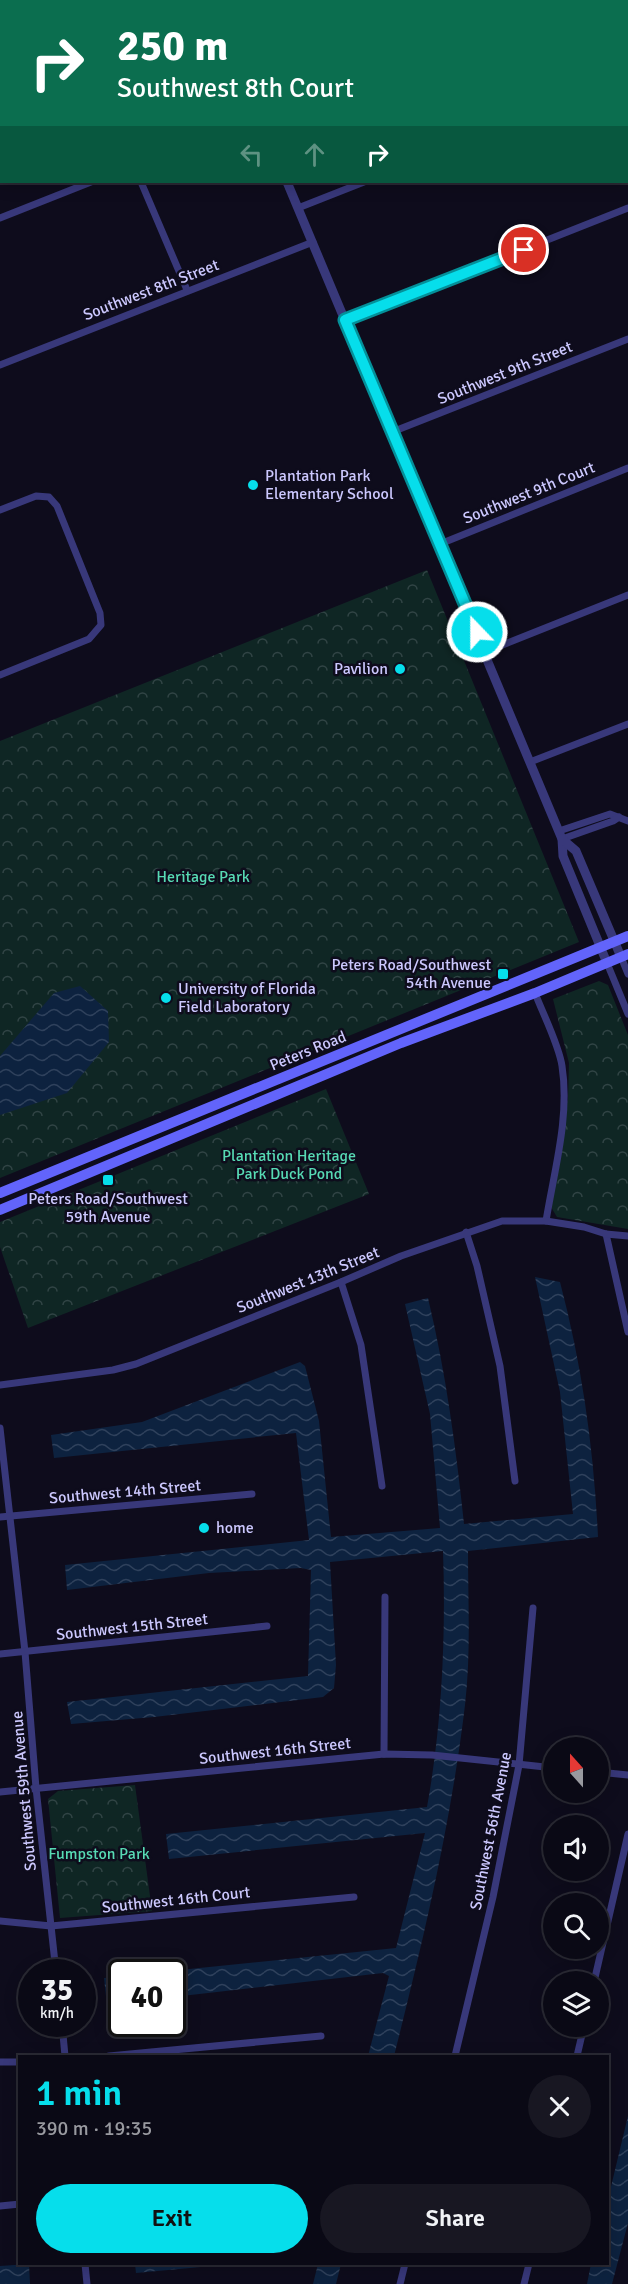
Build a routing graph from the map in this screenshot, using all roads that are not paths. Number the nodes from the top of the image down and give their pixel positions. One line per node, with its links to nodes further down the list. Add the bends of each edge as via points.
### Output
1 (88, 183): 7 (street)
2 (141, 183): 9 (street)
3 (287, 183): 5 (street)
4 (361, 183): 5 (street)
5 (298, 208): 8 (street)
6 (628, 208): 10 (street)
7 (0, 218)
8 (313, 243): 9 (street, Southwest 8th Street); 10 (street)
9 (187, 290): 12 (street, Southwest 8th Street)
10 (345, 320): 13 (street)
11 (628, 339): 13 (street, Southwest 9th Street)
12 (0, 364)
13 (392, 432): 16 (street)
14 (628, 468): 16 (street, Southwest 9th Court)
15 (0, 510): 19 (street, via 36,496 49,497 57,506 100,613 101,625 89,639)
16 (440, 544): 18 (street)
17 (628, 596): 18 (street)
18 (485, 652): 21 (street)
19 (0, 675)
20 (628, 724): 21 (street)
21 (530, 762): 23 (street)
22 (628, 821): 23 (street, via 619,817)
23 (561, 835): 25 (street, via 576,851); 26 (street, via 563,856)
24 (628, 936): 25 (main road, Peters Road)
25 (615, 942): 26 (main road, Peters Road); 27 (street)
26 (601, 947): 28 (street); 32 (main road, Peters Road)
27 (624, 956): 28 (main road, Peters Road); 29 (street)
28 (608, 963): 30 (main road, Peters Road); 31 (street)
29 (628, 974)
30 (535, 993): 33 (main road, Peters Road, via 401,1043); 34 (street, via 562,1064 564,1088)
31 (628, 1014)
32 (0, 1193)
33 (0, 1209)
34 (546, 1221): 35 (street, Southwest 13th Street, via 502,1221); 36 (street, Southwest 13th Street)
35 (466, 1232): 38 (street, Southwest 13th Street); 42 (street, via 500,1366)
36 (606, 1234): 37 (street, Southwest 13th Street); 39 (street)
37 (628, 1236)
38 (341, 1282): 40 (street, Southwest 13th Street, via 113,1371); 43 (street, via 362,1345)
39 (628, 1332)
40 (0, 1385)
41 (0, 1428): 45 (street, Southwest 59th Avenue)
42 (515, 1480)
43 (382, 1486)
44 (252, 1494): 45 (street, Southwest 14th Street)
45 (10, 1516): 46 (street, Southwest 14th Street); 50 (street, Southwest 59th Avenue)
46 (0, 1517)
47 (385, 1597): 52 (street)
48 (533, 1608): 53 (street, Southwest 56th Avenue)
49 (267, 1626): 50 (street, Southwest 15th Street)
50 (25, 1652): 51 (street, Southwest 15th Street); 57 (street, Southwest 59th Avenue)
51 (0, 1654)
52 (384, 1754): 53 (street, Southwest 16th Street); 57 (street, Southwest 16th Street)
53 (519, 1765): 54 (street, Southwest 16th Street); 70 (street, Southwest 56th Avenue)
54 (543, 1767)
55 (609, 1773): 56 (street)
56 (628, 1775)
57 (36, 1788): 58 (street, Southwest 16th Street); 62 (street, Southwest 59th Avenue)
58 (0, 1792)
59 (628, 1834): 64 (street)
60 (354, 1897): 62 (street, Southwest 16th Court)
61 (0, 1921): 62 (street, Southwest 16th Court)
62 (51, 1926): 63 (street, Southwest 59th Avenue)
63 (55, 1959)
64 (597, 1971)
65 (321, 2036): 69 (street)
66 (63, 2037): 68 (street)
67 (581, 2037): 71 (street)
68 (65, 2055)
69 (120, 2055)
70 (455, 2055)
71 (577, 2055)
72 (0, 2062): 73 (street)
73 (18, 2062)
74 (18, 2204): 75 (street)
75 (0, 2206)
76 (85, 2265): 79 (street)
77 (405, 2265): 80 (street)
78 (529, 2265): 81 (street)
79 (87, 2284)
80 (400, 2284)
81 (524, 2284)

